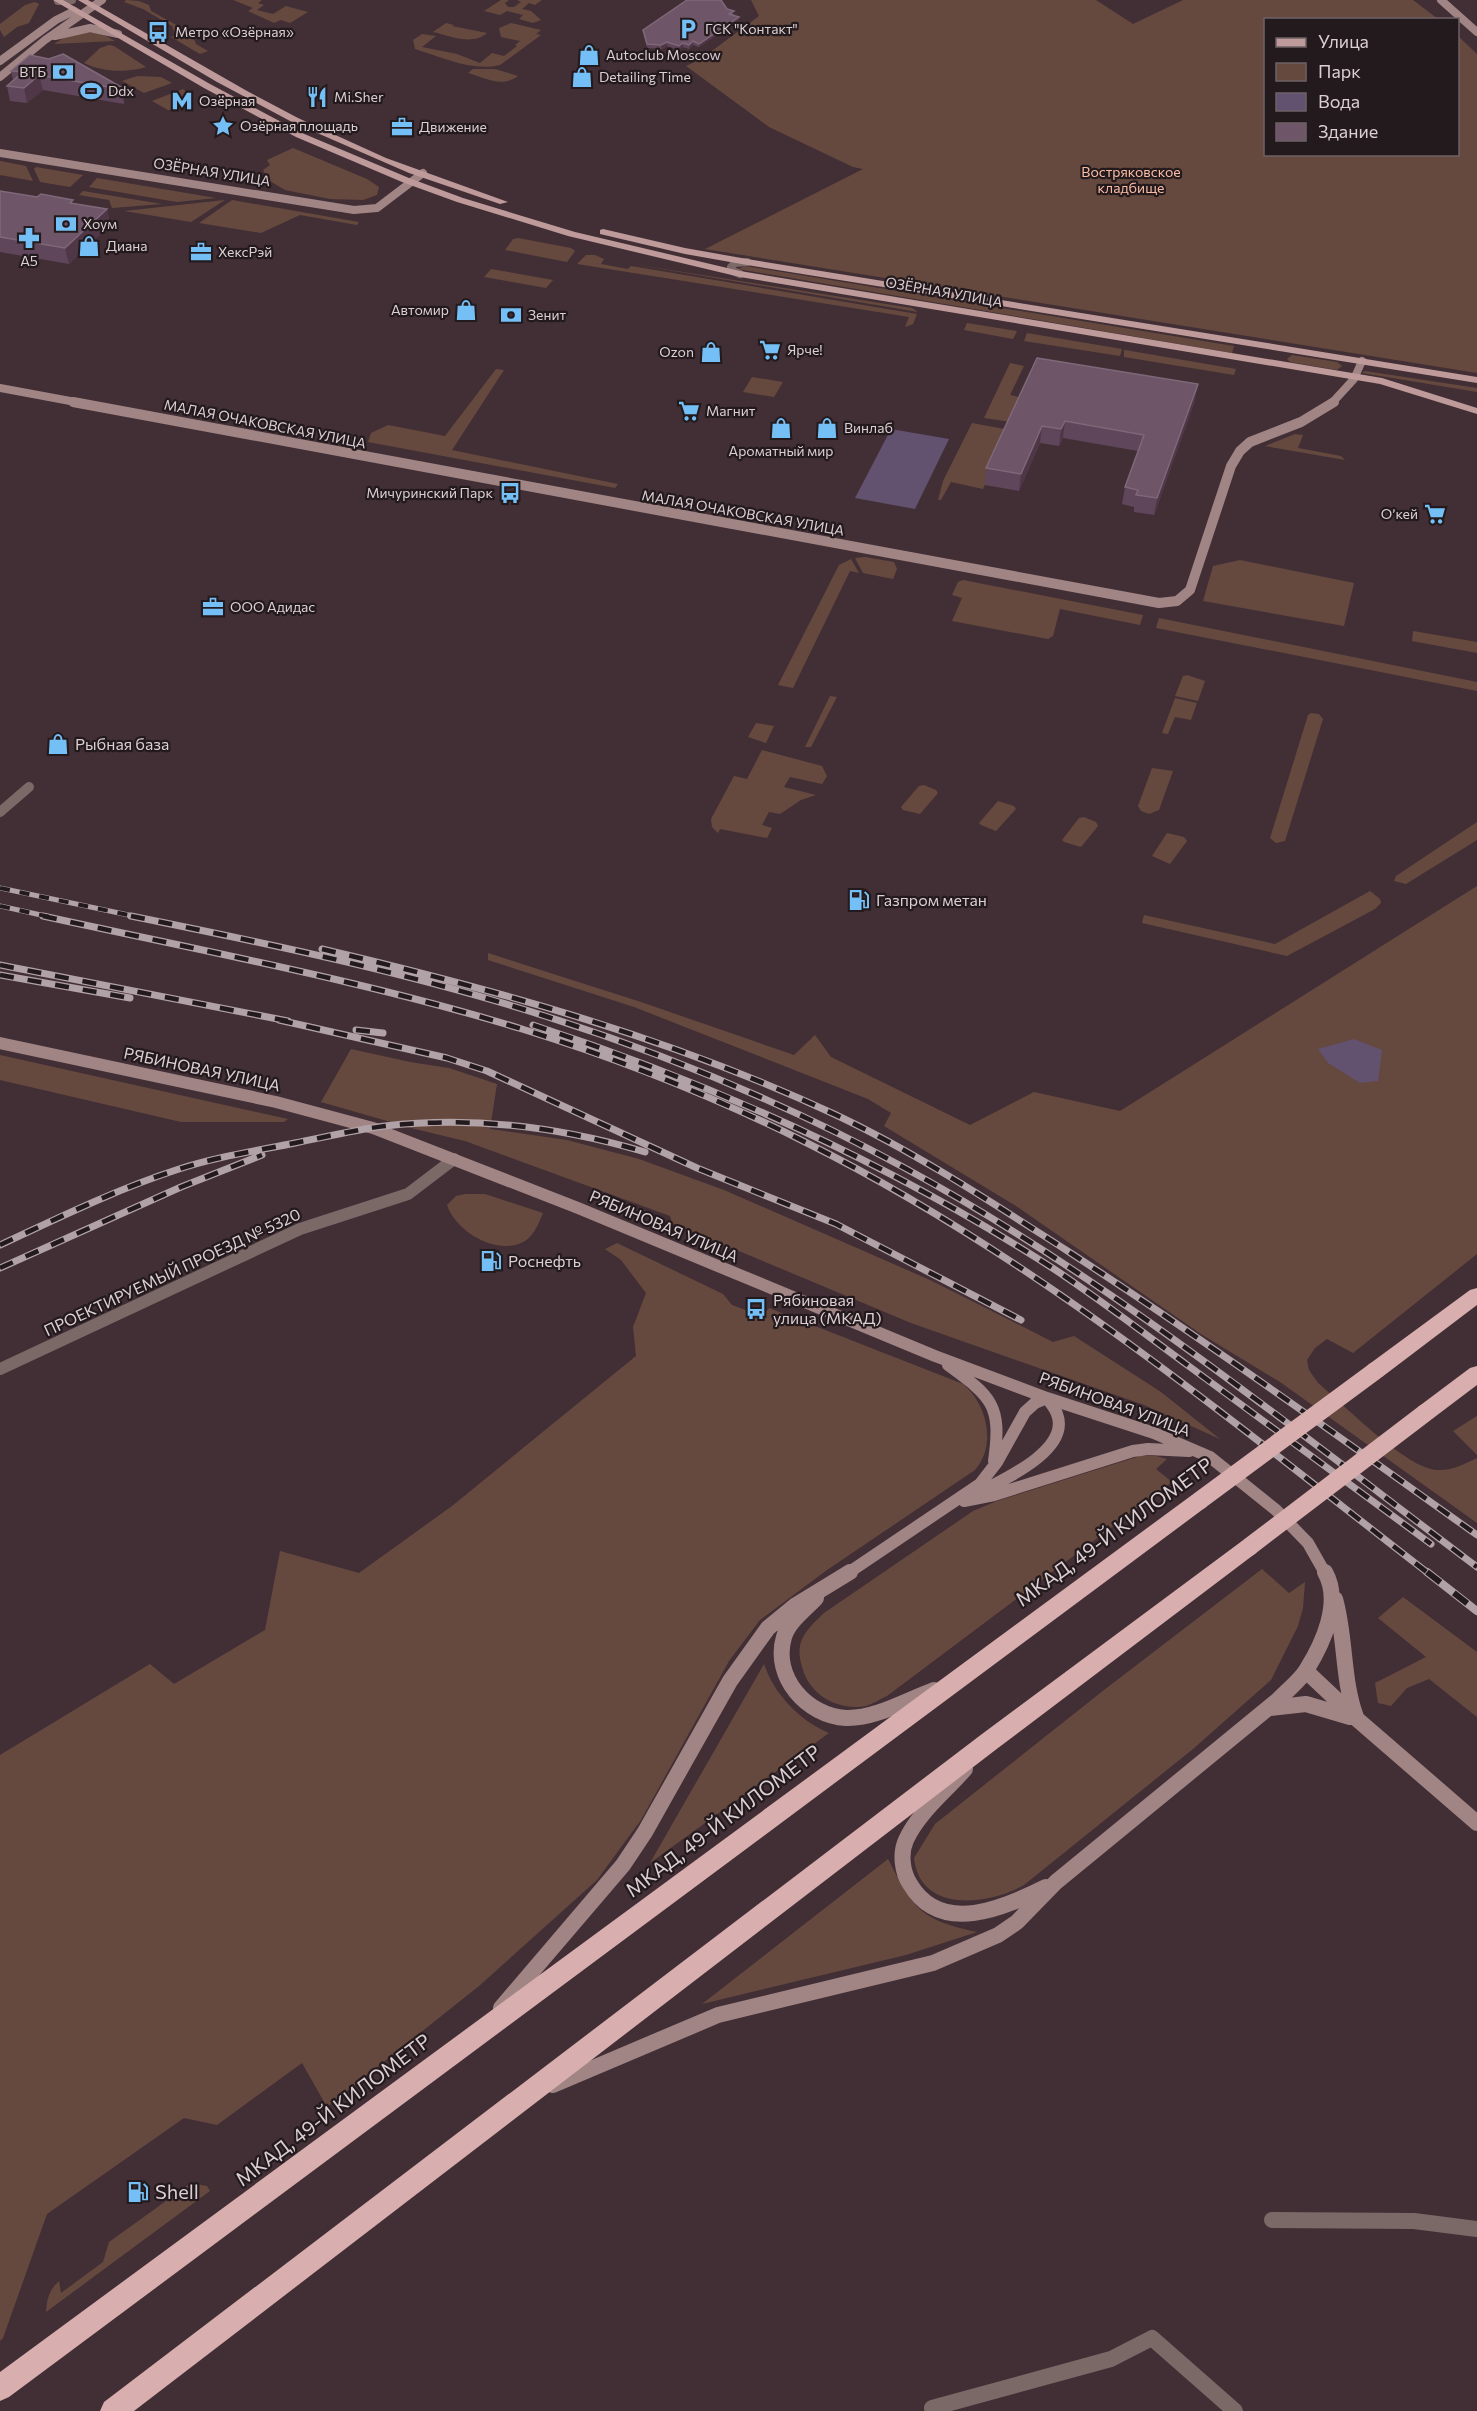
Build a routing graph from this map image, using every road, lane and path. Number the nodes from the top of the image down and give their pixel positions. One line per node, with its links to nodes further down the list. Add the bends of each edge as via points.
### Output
1 (57, 0): 2 (street); 7 (main road)
2 (72, 0)
3 (82, 0): 6 (main road)
4 (102, 0): 6 (street)
5 (1441, 0): 8 (street)
6 (93, 6): 7 (street); 14 (main road, via 266,106)
7 (79, 12): 9 (main road); 10 (street); 11 (street, via 56,20)
8 (1477, 32)
9 (118, 34): 10 (street, via 90,28); 15 (main road, via 298,134)
10 (45, 40): 12 (street)
11 (0, 61)
12 (0, 77)
13 (0, 153): 15 (street, ОЗЁРНАЯ УЛИЦА, via 354,210 377,208)
14 (426, 175): 15 (street, ОЗЁРНАЯ УЛИЦА); 16 (main road)
15 (412, 182): 20 (main road, ОЗЁРНАЯ УЛИЦА, via 586,238)
16 (511, 204)
17 (549, 216): 18 (main road, ОЗЁРНАЯ УЛИЦА)
18 (718, 256): 19 (main road, ОЗЁРНАЯ УЛИЦА); 20 (street, via 725,263)
19 (747, 262): 21 (street, via 731,267); 22 (main road, ОЗЁРНАЯ УЛИЦА)
20 (709, 267): 21 (main road, ОЗЁРНАЯ УЛИЦА)
21 (740, 274): 23 (main road, ОЗЁРНАЯ УЛИЦА)
22 (1362, 361): 23 (street); 24 (main road, ОЗЁРНАЯ УЛИЦА)
23 (1357, 376): 25 (street, МАЛАЯ ОЧАКОВСКАЯ УЛИЦА, via 1326,410 1250,442 1240,451 1231,466 1186,598 1159,603); 26 (main road, ОЗЁРНАЯ УЛИЦА)
24 (1477, 380)
25 (0, 388)
26 (1477, 411)
27 (29, 787): 28 (street)
28 (0, 812)
29 (0, 1043): 30 (street, РЯБИНОВАЯ УЛИЦА, via 276,1102 373,1128)
30 (454, 1159): 32 (street, РЯБИНОВАЯ УЛИЦА); 33 (street, ПРОЕКТИРУЕМЫЙ ПРОЕЗД № 5320, via 408,1194 300,1229)
31 (1477, 1295): 43 (highway, МКАД, 49-Й КИЛОМЕТР, bridge)
32 (934, 1356): 35 (street, РЯБИНОВАЯ УЛИЦА); 37 (street, via 980,1387 991,1402 998,1432)
33 (0, 1369)
34 (1477, 1374): 46 (highway, bridge)
35 (1047, 1398): 36 (street, РЯБИНОВАЯ УЛИЦА, via 1154,1433); 37 (street, via 1026,1409); 38 (street, via 1056,1407 1060,1420 1045,1452 1017,1474)
36 (1197, 1452): 38 (street, via 1134,1451); 41 (street, РЯБИНОВАЯ УЛИЦА, via 1227,1470 1284,1517 1312,1548)
37 (993, 1469): 39 (street, via 980,1484)
38 (964, 1501): 39 (street)
39 (942, 1510): 40 (street)
40 (826, 1588): 43 (street, via 790,1625 782,1644 785,1673 805,1702 827,1715 848,1718); 49 (street, via 785,1612 755,1644 623,1865)
41 (1330, 1588): 42 (street, via 1327,1628); 45 (street, РЯБИНОВАЯ УЛИЦА, via 1340,1618 1348,1693)
42 (1306, 1671): 44 (street); 45 (street)
43 (949, 1685): 49 (highway, МКАД, 49-Й КИЛОМЕТР)
44 (1266, 1709): 45 (street, via 1311,1705); 48 (street)
45 (1358, 1720): 47 (street)
46 (990, 1741): 48 (street, via 910,1833 903,1858 907,1880 925,1902 951,1913 969,1915 1002,1909); 50 (highway)
47 (1477, 1823)
48 (1056, 1882): 50 (street, via 1011,1926 962,1952 916,1967 718,2015)
49 (484, 2030): 53 (highway, МКАД, 49-Й КИЛОМЕТР)
50 (524, 2098): 55 (highway)
51 (1272, 2220): 52 (street, via 1414,2221)
52 (1477, 2229)
53 (0, 2388)
54 (932, 2408): 56 (street, via 1111,2359 1152,2338)
55 (112, 2411)
56 (1235, 2411)

